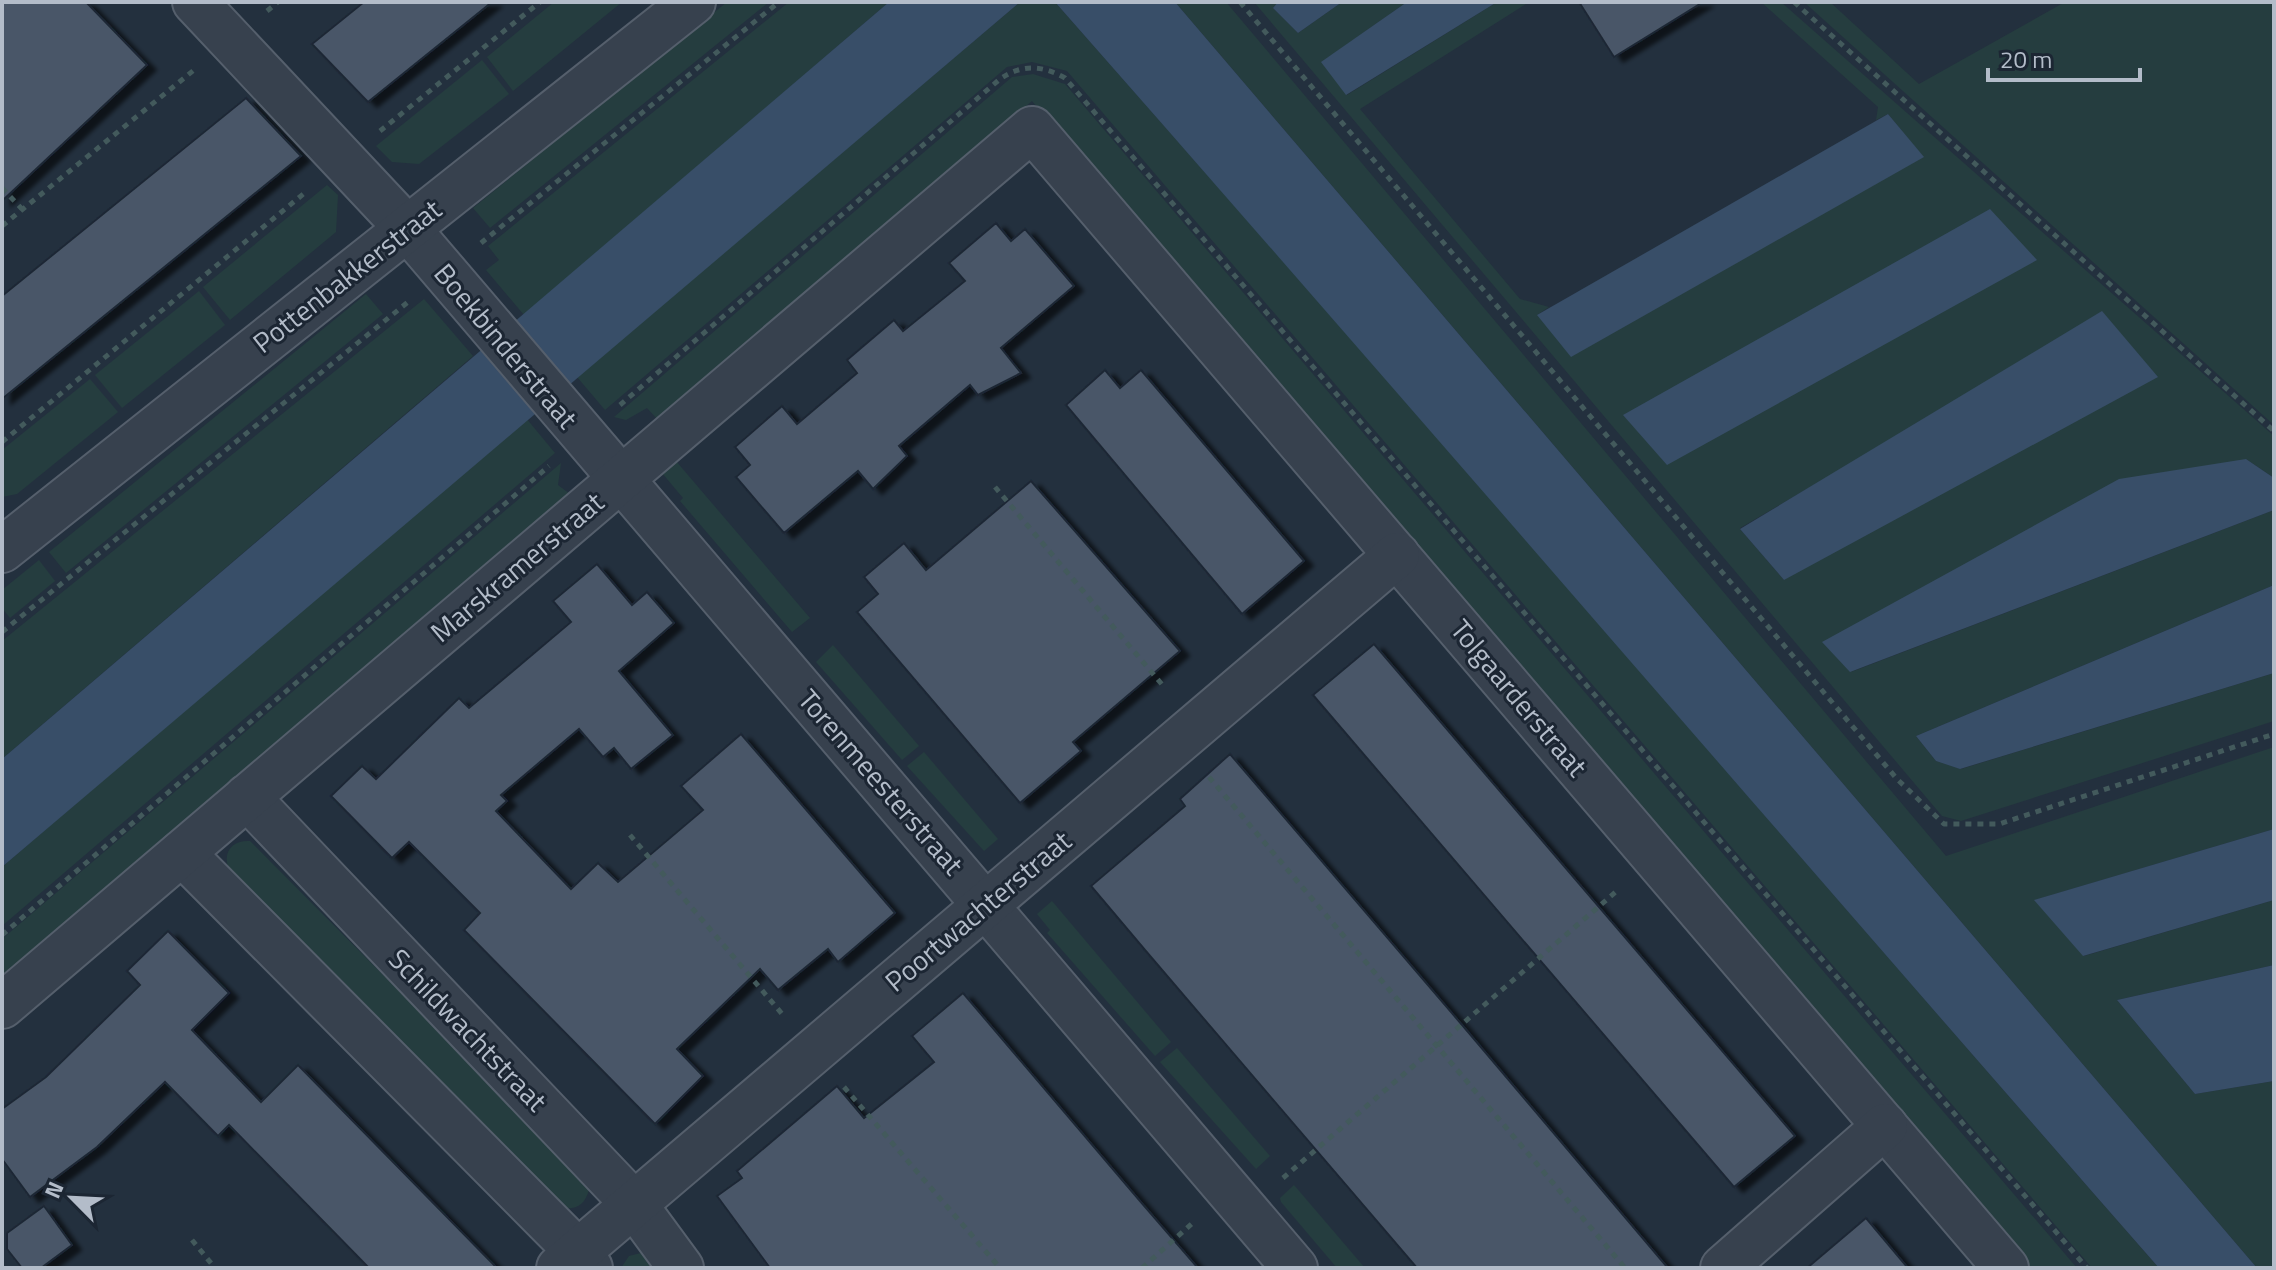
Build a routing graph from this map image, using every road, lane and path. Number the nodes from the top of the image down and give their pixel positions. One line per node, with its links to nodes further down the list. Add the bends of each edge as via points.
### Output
1 (195, 2): 8 (street, Boekbinderstraat)
2 (278, 2): 8 (path)
3 (540, 2): 10 (path)
4 (693, 2): 14 (street, Pottenbakkerstraat)
5 (779, 2): 15 (path)
6 (1240, 2): 25 (path, via 1897,779 1944,824 1999,824)
7 (1794, 2): 16 (path)
8 (231, 40): 10 (street, Boekbinderstraat); 12 (path)
9 (1032, 129): 19 (street, Marskramerstraat); 22 (street, Tolgaarderstraat)
10 (345, 159): 14 (street, Boekbinderstraat); 18 (path)
11 (2, 188): 12 (path)
12 (22, 209): 13 (path)
13 (2, 226)
14 (407, 228): 15 (street, Boekbinderstraat); 21 (street, Pottenbakkerstraat)
15 (444, 273): 17 (street, Boekbinderstraat); 23 (path)
16 (2274, 431)
17 (583, 436): 19 (street, Boekbinderstraat); 30 (path)
18 (2, 442)
19 (621, 479): 26 (street, Marskramerstraat); 29 (street, Torenmeesterstraat)
20 (995, 487): 24 (path)
21 (2, 549)
22 (1397, 555): 24 (street, Poortwachterstraat); 28 (street, Tolgaarderstraat)
23 (2, 632)
24 (1188, 733): 29 (street, Poortwachterstraat); 32 (path)
25 (2274, 734)
26 (247, 797): 27 (street, Marskramerstraat); 35 (street, Schildwachtstraat)
27 (182, 853): 31 (street, Marskramerstraat); 37 (street)
28 (1655, 858): 32 (path); 33 (street, Tolgaarderstraat)
29 (986, 904): 34 (street, Torenmeesterstraat); 35 (street, Poortwachterstraat)
30 (2, 935)
31 (2, 1006)
32 (1437, 1046): 34 (path); 42 (path)
33 (1885, 1126): 43 (street); 44 (street, Tolgaarderstraat)
34 (1238, 1200): 40 (path); 41 (street, Torenmeesterstraat)
35 (634, 1204): 37 (street, Poortwachterstraat); 39 (street, Schildwachtstraat)
36 (192, 1240): 38 (path)
37 (576, 1263)
38 (215, 1268)
39 (681, 1268)
40 (1142, 1268)
41 (1295, 1268)
42 (1625, 1268)
43 (1723, 1268)
44 (2006, 1268)

